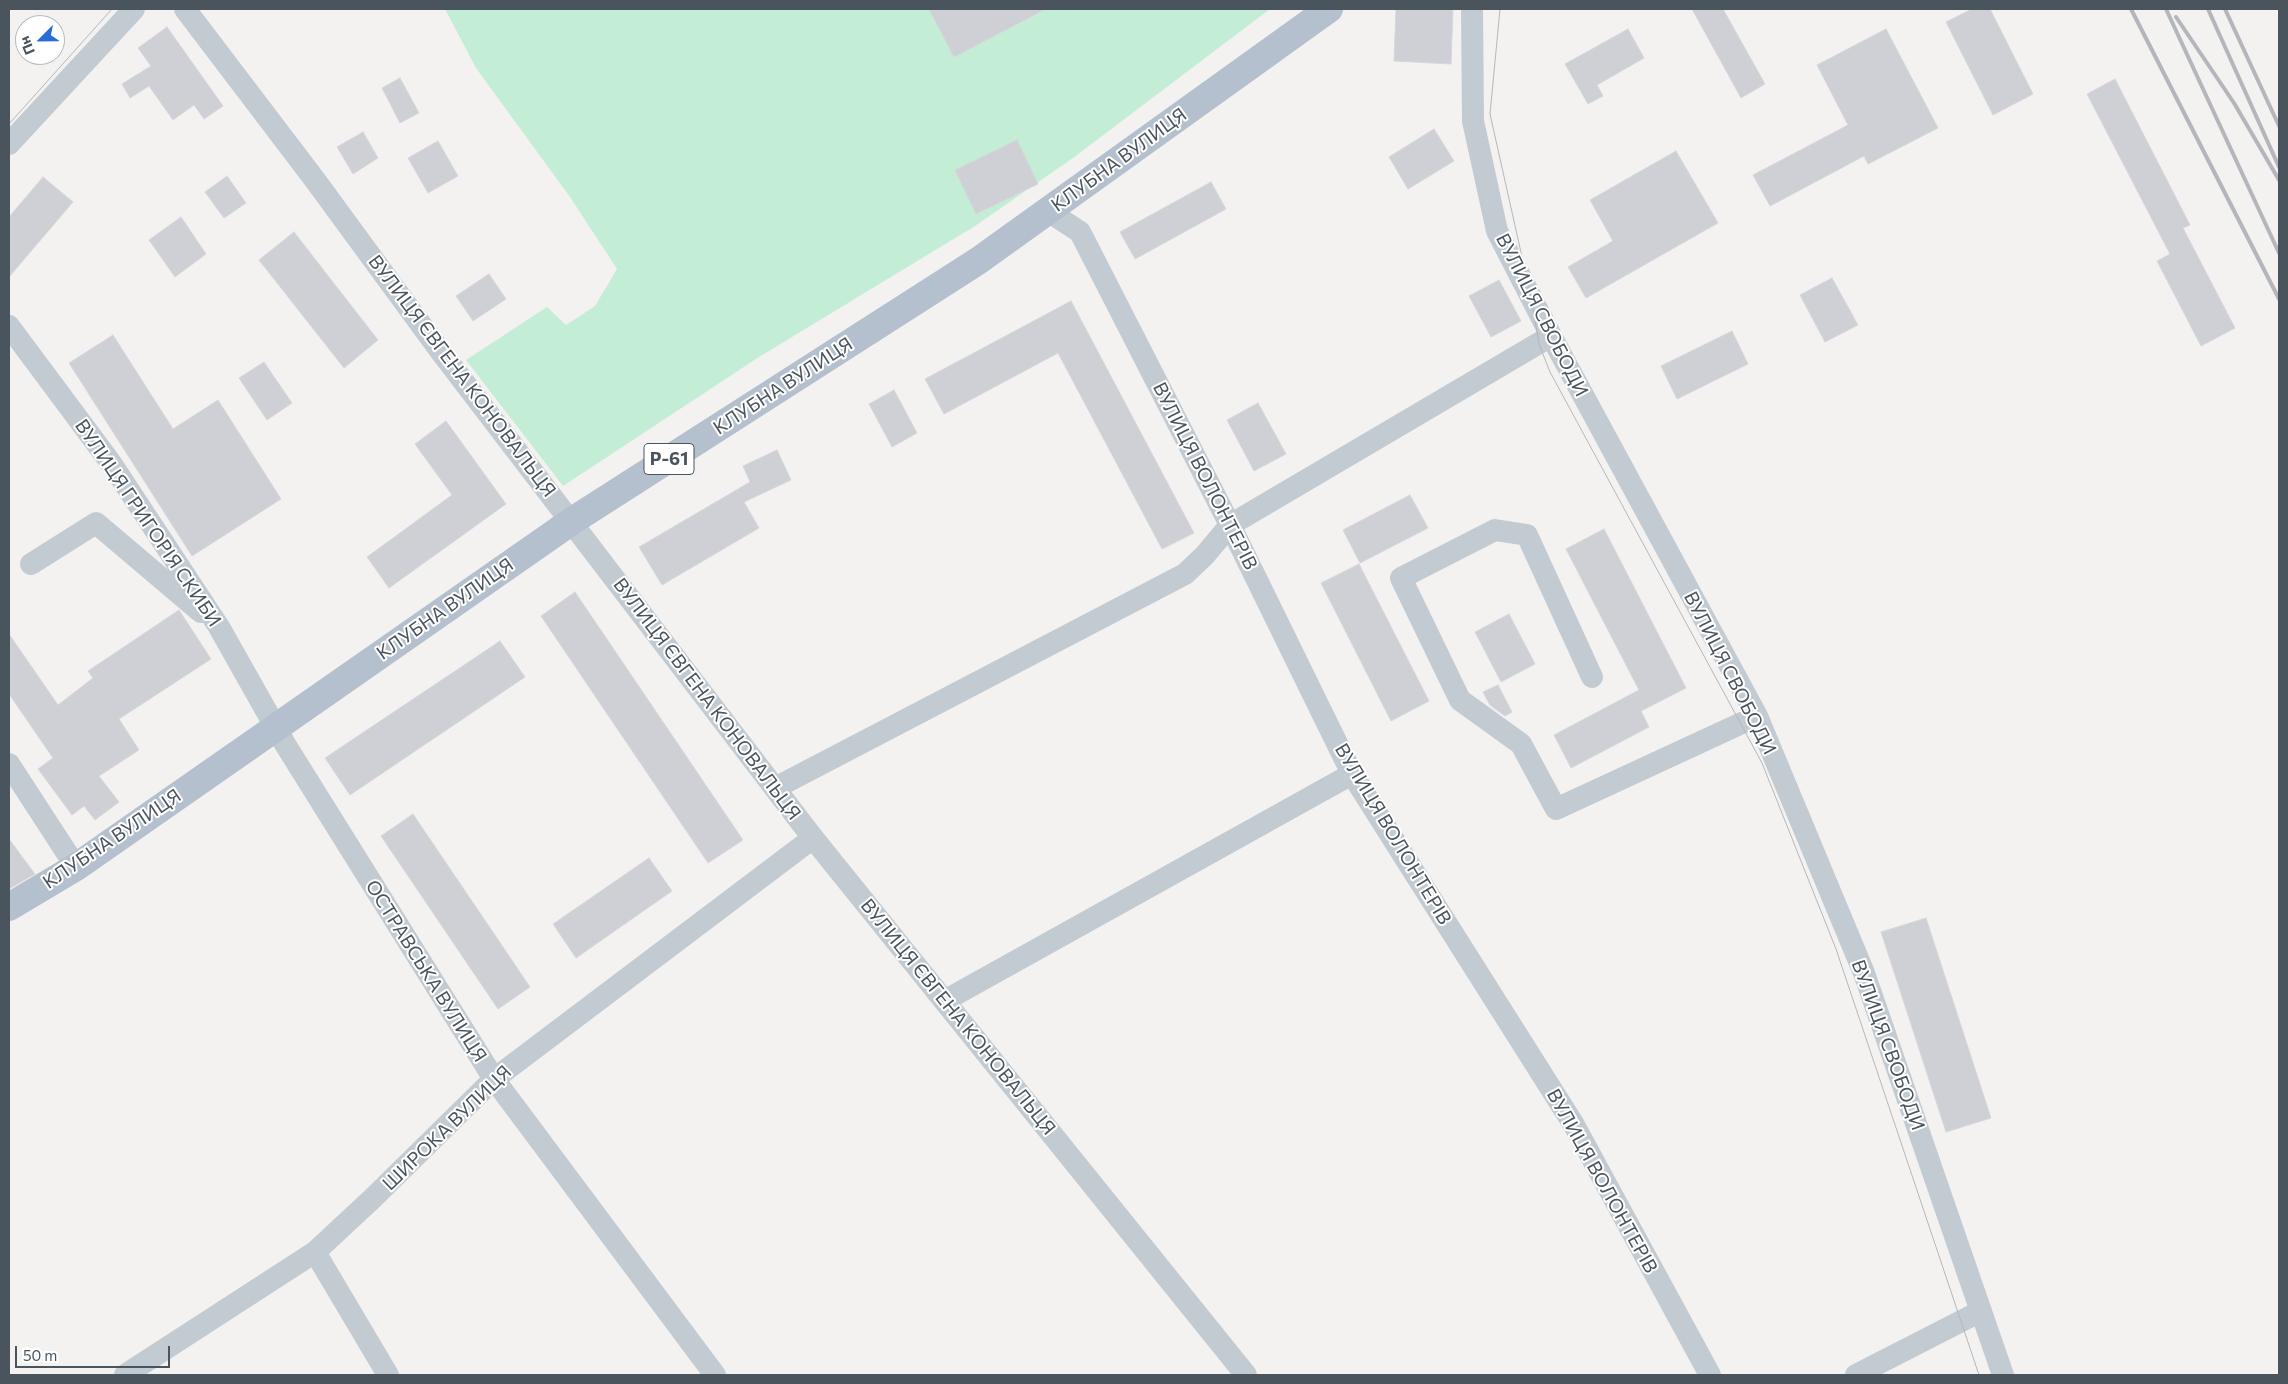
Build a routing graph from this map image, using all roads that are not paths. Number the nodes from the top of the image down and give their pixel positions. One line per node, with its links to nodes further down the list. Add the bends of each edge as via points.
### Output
1 (134, 9): 5 (street)
2 (185, 9): 9 (street, ВУЛИЦЯ ЄВГЕНА КОНОВАЛЬЦЯ, via 441,352)
3 (1329, 9): 6 (main road, КЛУБНА ВУЛИЦЯ / Р-61)
4 (1472, 9): 8 (street, ВУЛИЦЯ СВОБОДИ, via 1473,121 1497,231)
5 (9, 144)
6 (1048, 211): 9 (main road, КЛУБНА ВУЛИЦЯ / Р-61, via 978,261); 10 (street, ВУЛИЦЯ ВОЛОНТЕРІВ, via 1080,232)
7 (9, 326): 12 (street, ВУЛИЦЯ ГРИГОРІЯ СКИБИ, via 111,462)
8 (1551, 336): 10 (street); 14 (street, ВУЛИЦЯ СВОБОДИ)
9 (572, 521): 15 (main road, КЛУБНА ВУЛИЦЯ / Р-61); 18 (street, ВУЛИЦЯ ЄВГЕНА КОНОВАЛЬЦЯ)
10 (1230, 525): 17 (street, ВУЛИЦЯ ВОЛОНТЕРІВ); 18 (street, via 1184,574)
11 (31, 564): 12 (street, via 96,524)
12 (219, 627): 15 (street, ВУЛИЦЯ ГРИГОРІЯ СКИБИ)
13 (1592, 677): 14 (street, via 1527,535 1495,530 1401,578 1460,700 1521,744 1556,809)
14 (1757, 716): 25 (street, ВУЛИЦЯ СВОБОДИ, via 1864,973)
15 (275, 727): 20 (main road, КЛУБНА ВУЛИЦЯ / Р-61); 23 (street, ОСТРАВСЬКА ВУЛИЦЯ)
16 (9, 764): 20 (street)
17 (1352, 774): 22 (street); 30 (street, ВУЛИЦЯ ВОЛОНТЕРІВ, via 1574,1125)
18 (775, 788): 19 (street, ВУЛИЦЯ ЄВГЕНА КОНОВАЛЬЦЯ)
19 (813, 838): 22 (street, ВУЛИЦЯ ЄВГЕНА КОНОВАЛЬЦЯ); 23 (street, ШИРОКА ВУЛИЦЯ)
20 (76, 866): 21 (main road, КЛУБНА ВУЛИЦЯ / Р-61)
21 (9, 907)
22 (944, 1001): 29 (street, ВУЛИЦЯ ЄВГЕНА КОНОВАЛЬЦЯ)
23 (494, 1079): 24 (street, ШИРОКА ВУЛИЦЯ); 28 (street, ОСТРАВСЬКА ВУЛИЦЯ)
24 (315, 1252): 26 (street, ШИРОКА ВУЛИЦЯ); 27 (street)
25 (1981, 1311): 31 (street); 32 (street, ВУЛИЦЯ СВОБОДИ)
26 (124, 1375)
27 (388, 1375)
28 (715, 1375)
29 (1246, 1375)
30 (1710, 1375)
31 (1856, 1375)
32 (2003, 1375)

